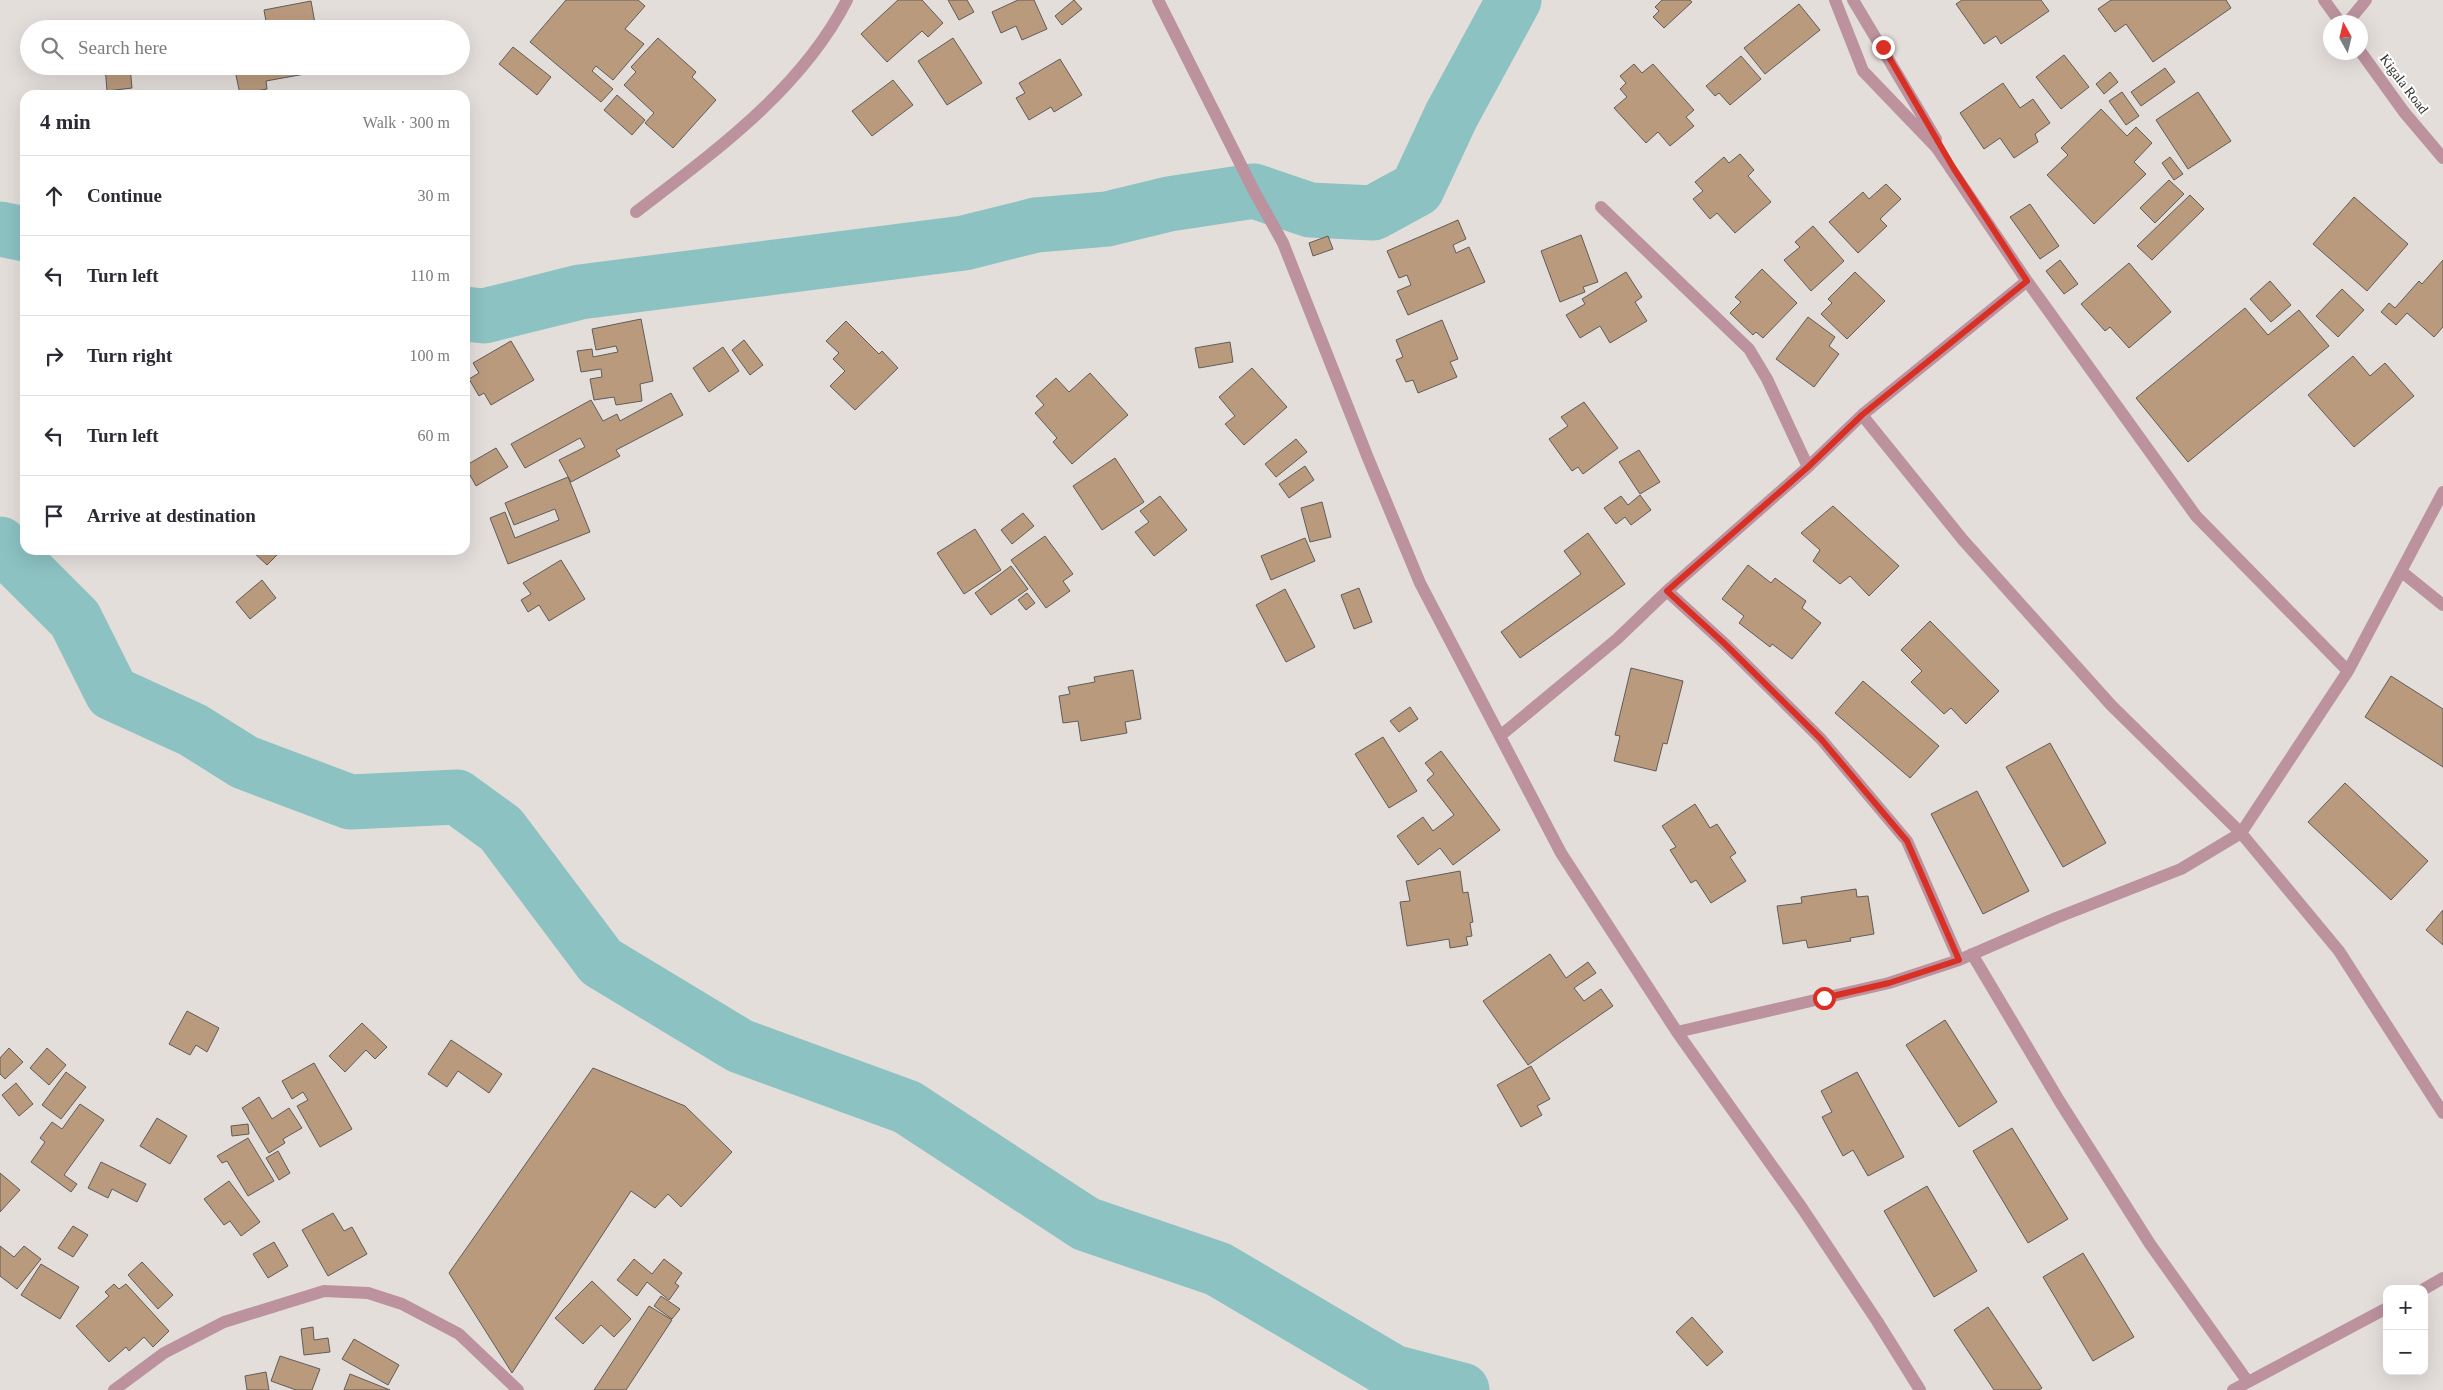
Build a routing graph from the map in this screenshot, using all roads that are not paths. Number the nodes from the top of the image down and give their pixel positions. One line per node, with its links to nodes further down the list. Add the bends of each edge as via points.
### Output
1 (847, 0): 12 (street, via 835,23 794,76 731,139)
2 (1158, 0): 21 (street, via 1283,243 1420,583)
3 (1835, 0): 13 (street, via 1863,71 1936,147)
4 (1853, 0): 13 (street, via 1954,169)
5 (2324, 0): 7 (street)
6 (2366, 0): 8 (street)
7 (2335, 15)
8 (2354, 15)
9 (2366, 60): 10 (street, Kigala Road)
10 (2443, 158)
11 (1602, 207): 15 (street, via 1749,350 1767,379)
12 (636, 212)
13 (2027, 281): 14 (street); 20 (street, via 2196,516)
14 (1862, 415): 15 (street); 22 (street, via 1963,540 2111,705)
15 (1808, 467): 18 (street)
16 (2443, 492): 17 (street)
17 (2402, 572): 19 (street); 20 (street)
18 (1667, 591): 21 (street, via 1617,639); 24 (street, via 1821,739 1907,841)
19 (2443, 605)
20 (2348, 670): 22 (street)
21 (1500, 736): 25 (street, via 1561,853)
22 (2241, 833): 23 (street, via 2181,869); 26 (street, via 2339,951)
23 (1972, 954): 24 (street); 30 (street, via 2150,1244)
24 (1959, 960): 25 (street, via 1889,983)
25 (1677, 1032): 33 (street, via 1802,1208)
26 (2443, 1112)
27 (2443, 1278): 28 (street)
28 (2428, 1287)
29 (2383, 1310): 30 (street)
30 (2248, 1382): 34 (street)
31 (114, 1390): 32 (street, via 164,1353 224,1322 324,1291 368,1293 402,1304 459,1334)
32 (518, 1390)
33 (1920, 1390)
34 (2233, 1390)

